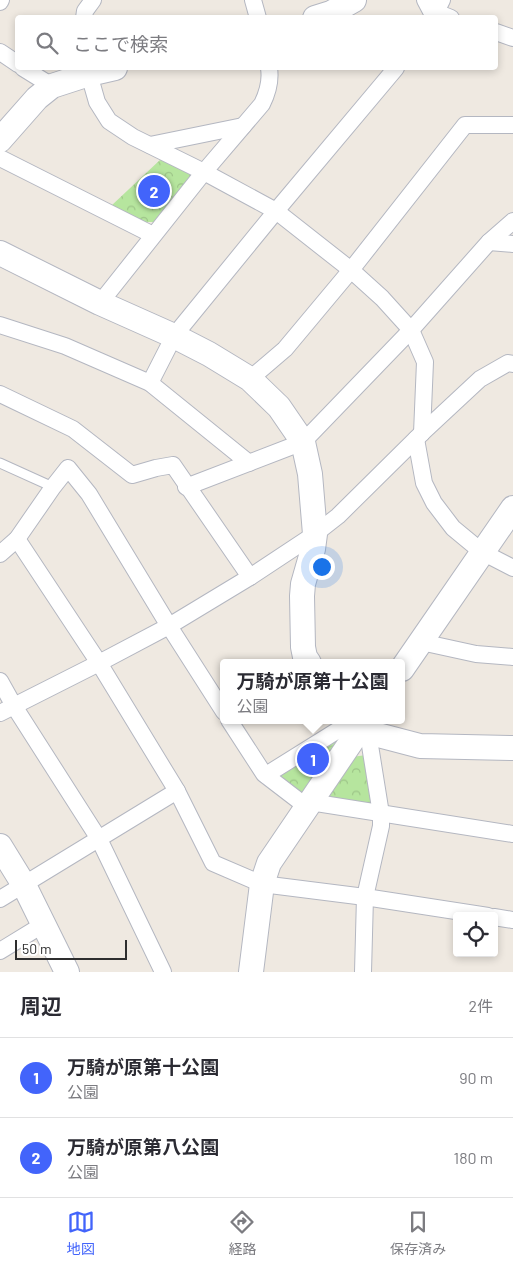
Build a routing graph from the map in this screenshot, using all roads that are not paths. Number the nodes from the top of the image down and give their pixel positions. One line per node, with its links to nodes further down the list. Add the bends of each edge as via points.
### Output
1 (93, 0): 4 (street)
2 (253, 0): 5 (street)
3 (354, 0): 6 (street)
4 (84, 15)
5 (257, 15)
6 (327, 15)
7 (498, 33): 8 (street)
8 (513, 38)
9 (0, 52): 10 (street)
10 (15, 62)
11 (26, 70): 15 (street)
12 (268, 70): 17 (street, via 268,91 262,104)
13 (394, 70): 22 (street)
14 (88, 71): 15 (street); 19 (street, via 96,102 109,121)
15 (52, 86): 18 (street)
16 (513, 125): 28 (street, via 465,125)
17 (243, 126): 19 (street); 21 (street)
18 (0, 140)
19 (150, 145): 21 (street)
20 (0, 158): 24 (street)
21 (204, 172): 22 (street); 24 (street)
22 (276, 211): 28 (street); 32 (street)
23 (513, 221): 25 (street)
24 (153, 235): 29 (street)
25 (489, 242): 26 (street); 31 (street)
26 (513, 244)
27 (0, 253): 29 (street)
28 (351, 270): 31 (street); 34 (street, via 285,349)
29 (100, 303): 32 (street)
30 (0, 326): 35 (street, via 65,346)
31 (411, 330): 37 (street, via 425,362); 38 (street)
32 (174, 336): 34 (street); 35 (street)
33 (511, 361): 37 (street, via 480,379)
34 (250, 379): 38 (street, via 280,408)
35 (150, 383): 40 (street)
36 (0, 394): 41 (street, via 73,429 132,475 172,466)
37 (419, 436): 44 (street, via 338,516); 46 (street, via 424,483 434,503 453,528)
38 (303, 442): 40 (street); 44 (street, via 310,474)
39 (0, 463): 42 (lane)
40 (249, 463): 41 (street)
41 (186, 486): 49 (street)
42 (53, 487): 45 (street); 50 (street, via 68,468 89,494)
43 (513, 508): 46 (street)
44 (315, 534): 49 (street); 53 (street, via 302,596)
45 (17, 539): 47 (street); 54 (street)
46 (482, 552): 48 (street); 51 (street)
47 (0, 554)
48 (513, 568)
49 (250, 577): 50 (street)
50 (169, 626): 54 (street); 57 (street)
51 (421, 642): 52 (street, via 476,654); 55 (street)
52 (513, 657)
53 (306, 659)
54 (99, 664): 58 (street); 63 (street)
55 (405, 665)
56 (0, 681): 58 (street)
57 (220, 706)
58 (7, 710): 67 (street)
59 (233, 724): 62 (street)
60 (359, 725): 61 (street, via 420,746); 62 (street); 64 (street); 65 (street)
61 (513, 748)
62 (266, 775): 64 (street)
63 (177, 792): 67 (street); 69 (street, via 213,863)
64 (308, 804): 65 (street); 69 (street, via 269,863)
65 (381, 814): 66 (street); 71 (street)
66 (513, 834)
67 (99, 839): 70 (street); 79 (street)
68 (0, 846): 70 (street)
69 (262, 884): 71 (street); 80 (street)
70 (24, 885): 72 (street); 76 (street)
71 (365, 897): 73 (street); 81 (street)
72 (0, 899)
73 (462, 912)
74 (498, 918): 75 (street)
75 (513, 920)
76 (44, 924): 77 (street); 78 (street)
77 (0, 951)
78 (67, 972)
79 (163, 972)
80 (251, 972)
81 (363, 972)

